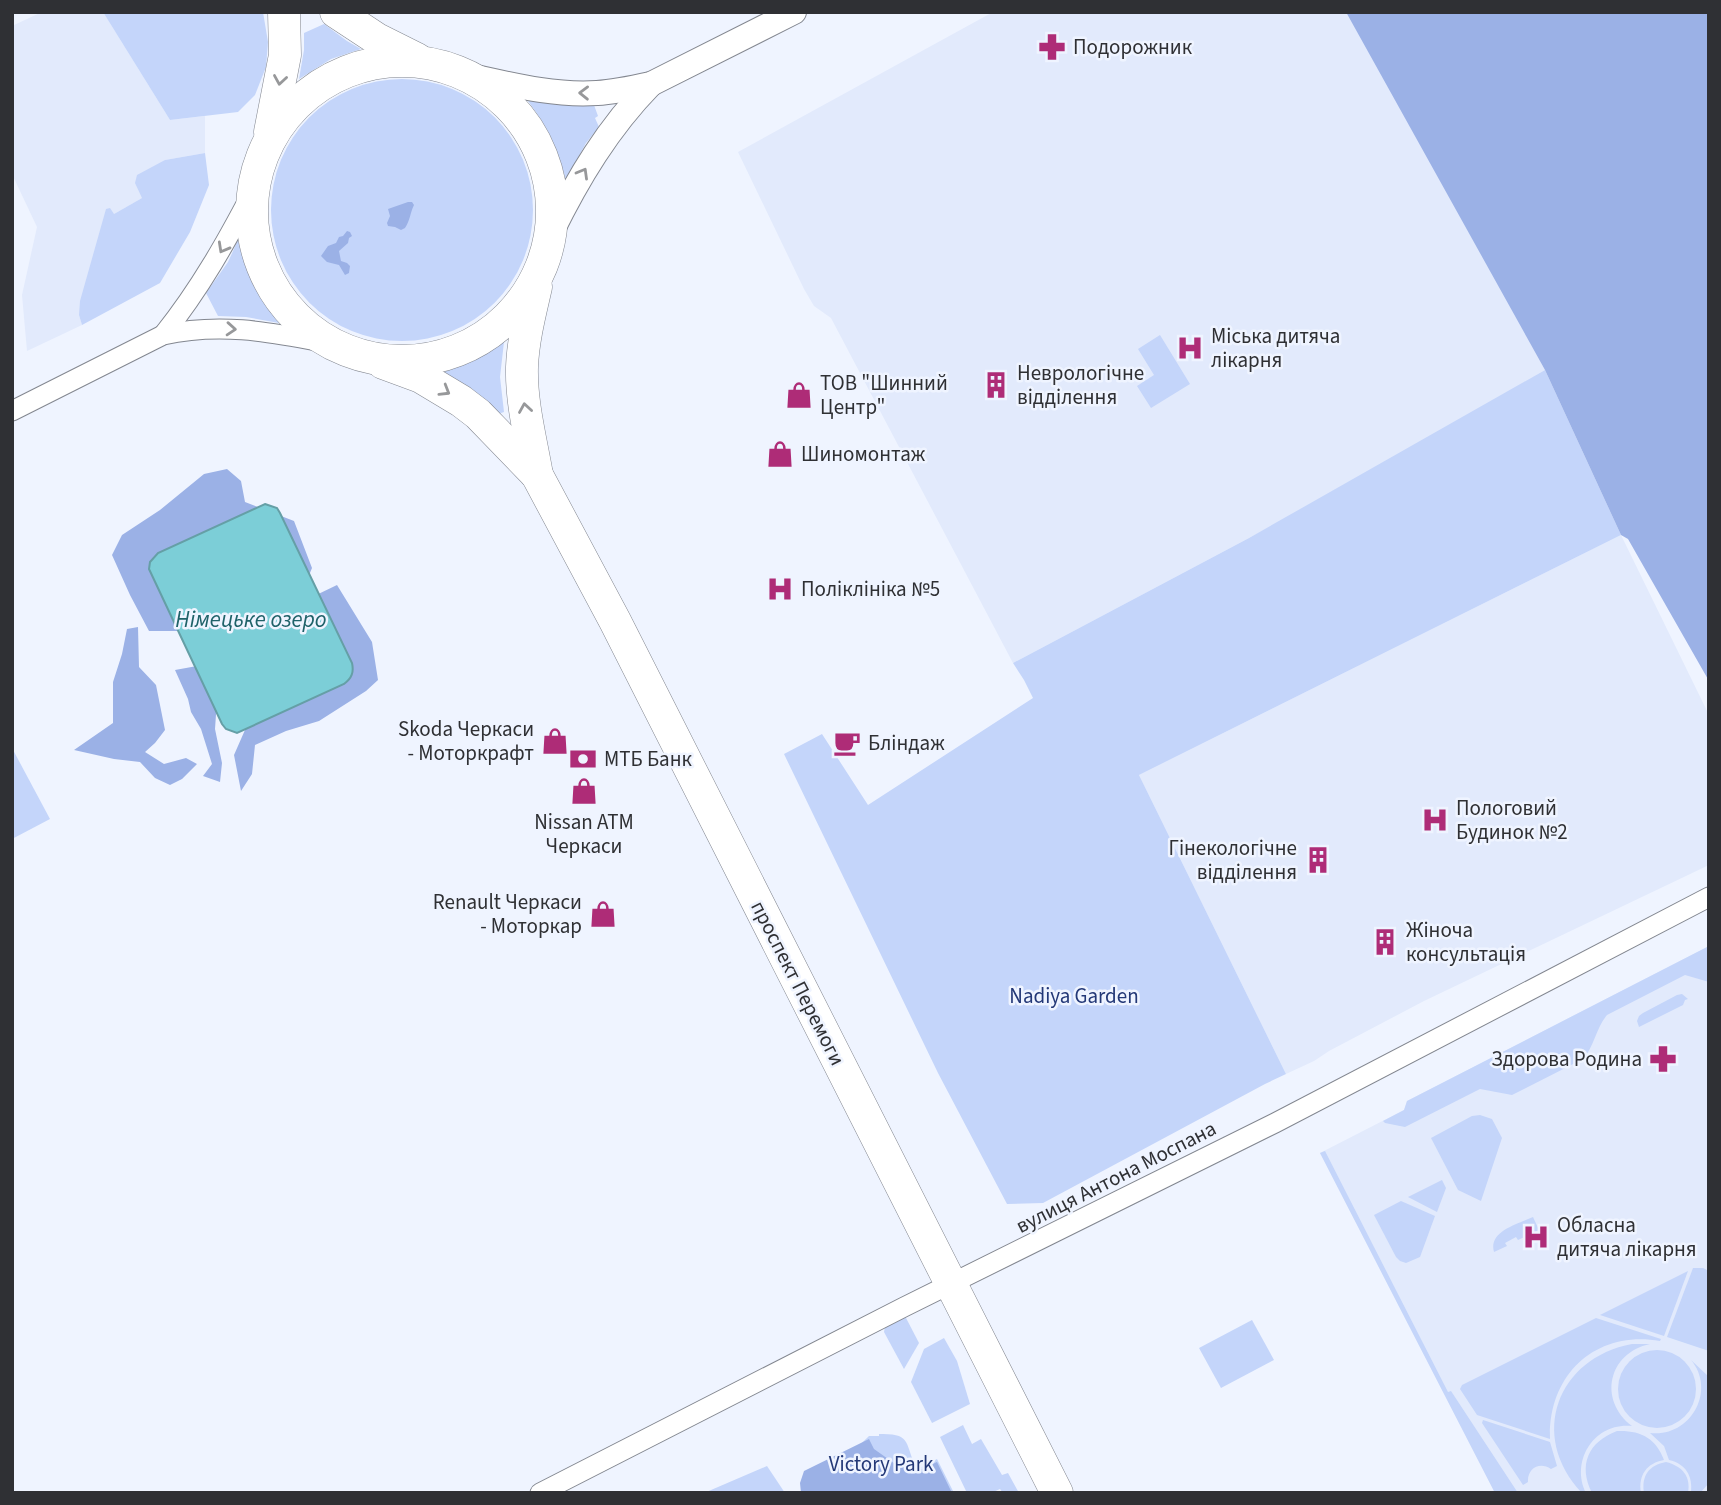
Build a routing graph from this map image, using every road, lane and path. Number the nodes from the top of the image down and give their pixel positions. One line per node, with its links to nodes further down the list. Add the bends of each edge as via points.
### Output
1 (284, 12): 7 (main road, one-way to 7, via 285,55)
2 (336, 12): 4 (main road)
3 (794, 12): 6 (street)
4 (425, 62): 5 (main road); 7 (main road, via 382,62 332,79 290,111)
5 (466, 75): 6 (street, one-way to 5, via 613,92 567,93); 9 (main road, via 516,113 539,149 552,201)
6 (651, 84): 9 (street, one-way to 6, via 599,146)
7 (267, 147): 8 (main road, проспект Перемоги)
8 (255, 187): 11 (street, one-way to 11, via 215,261); 12 (main road, проспект Перемоги, via 256,240 276,290 304,322)
9 (551, 233): 10 (main road)
10 (538, 274): 13 (main road, via 515,309 482,337 426,360); 15 (main road, проспект Перемоги, one-way to 10, via 522,367)
11 (163, 335): 12 (street, one-way to 12, via 220,328); 14 (street)
12 (339, 345): 13 (main road, проспект Перемоги)
13 (383, 363): 15 (main road, проспект Перемоги, one-way to 15, via 421,377 461,401)
14 (12, 411)
15 (537, 475): 17 (main road, проспект Перемоги)
16 (1709, 897): 17 (street, вулиця Антона Моспана)
17 (951, 1284): 18 (street, вулиця Антона Моспана); 19 (main road, проспект Перемоги)
18 (540, 1493)
19 (1057, 1493)

